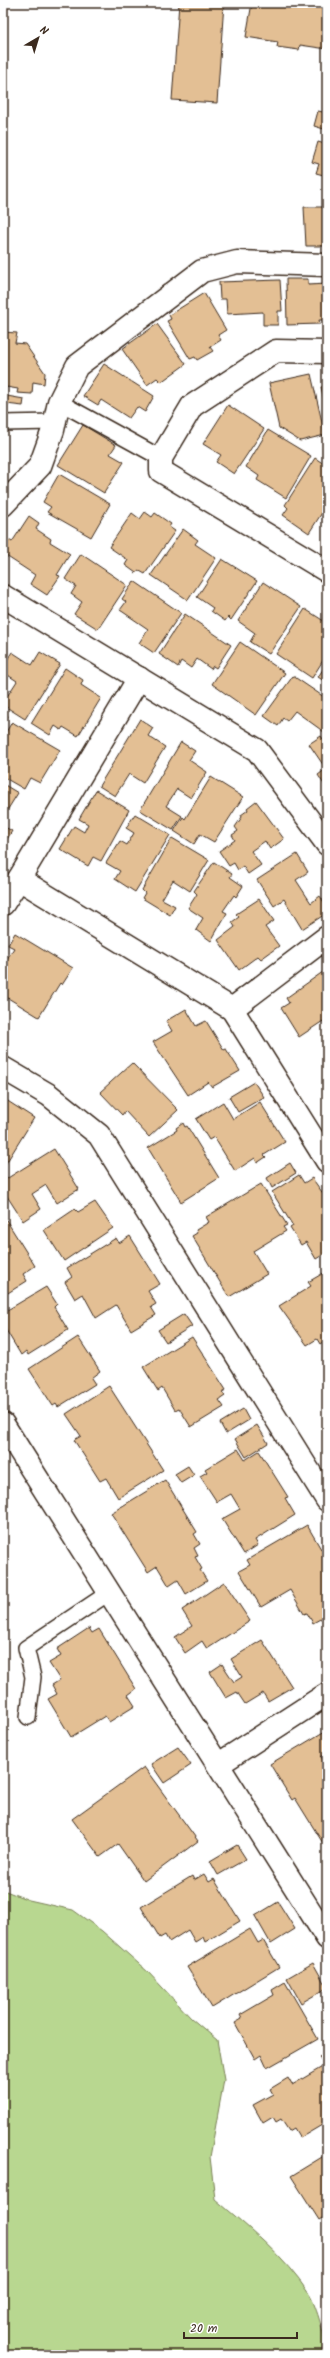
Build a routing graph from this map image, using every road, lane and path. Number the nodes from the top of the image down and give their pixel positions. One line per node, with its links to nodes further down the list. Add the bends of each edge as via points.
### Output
1 (327, 265): 3 (street, via 237,262 202,272 77,366)
2 (327, 352): 5 (street, via 276,351 192,406)
3 (57, 412): 4 (lane); 5 (lane); 6 (street, via 40,466)
4 (3, 422)
5 (161, 458): 7 (street, via 161,471)
6 (3, 505)
7 (327, 571)
8 (3, 596): 9 (street)
9 (139, 678): 10 (street, via 257,750); 11 (street)
10 (327, 844)
11 (19, 879): 12 (street); 14 (street)
12 (3, 904)
13 (327, 937): 14 (street)
14 (232, 1009): 16 (street)
15 (3, 1068): 18 (street, via 49,1095 99,1135)
16 (327, 1161)
17 (3, 1424): 19 (street)
18 (327, 1500)
19 (110, 1592): 21 (lane, via 26,1648 33,1677); 22 (street)
20 (327, 1694): 22 (street)
21 (28, 1717)
22 (219, 1764): 23 (street)
23 (327, 1938)

